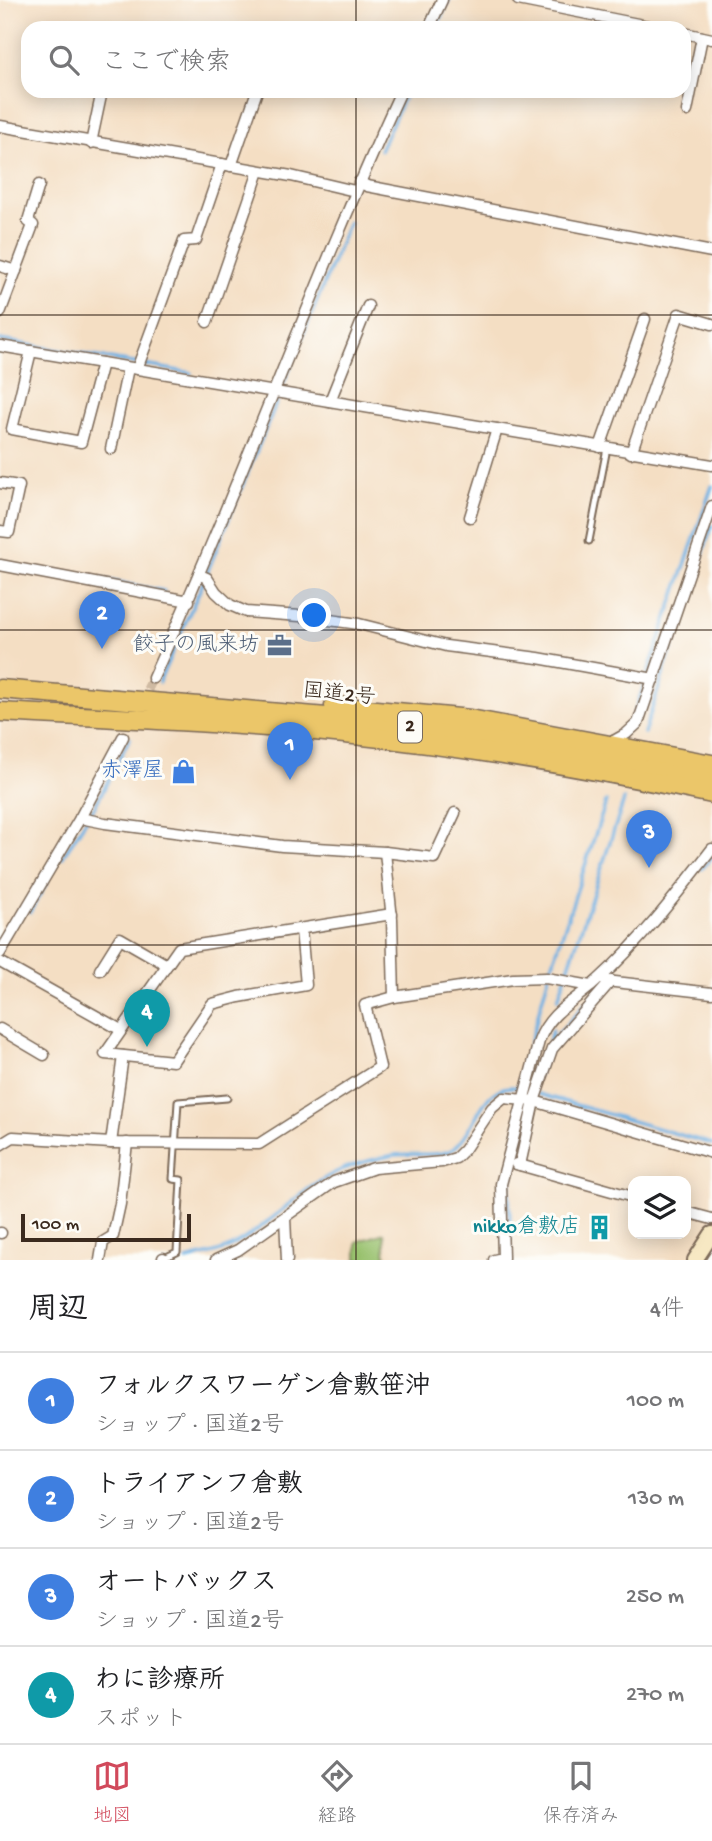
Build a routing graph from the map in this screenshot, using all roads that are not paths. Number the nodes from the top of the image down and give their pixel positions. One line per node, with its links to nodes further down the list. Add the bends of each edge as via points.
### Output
1 (442, 0): 3 (street)
2 (519, 0): 4 (street)
3 (432, 21)
4 (623, 21)
5 (707, 38): 6 (street)
6 (691, 96)
7 (101, 98): 13 (street)
8 (254, 98): 14 (street)
9 (398, 98): 17 (street)
10 (691, 98): 11 (street)
11 (687, 111)
12 (0, 126): 13 (street)
13 (91, 143): 14 (street)
14 (227, 165): 15 (street); 29 (street, via 196,240 184,241)
15 (259, 171): 17 (street); 24 (street)
16 (39, 185): 20 (street, via 28,221 33,225)
17 (361, 186): 18 (street); 30 (street)
18 (712, 251)
19 (0, 266): 20 (street)
20 (16, 271): 22 (street)
21 (368, 306): 31 (street)
22 (0, 313)
23 (645, 319): 33 (street)
24 (207, 322)
25 (712, 324): 35 (street, via 679,314)
26 (0, 346): 27 (street)
27 (31, 351): 28 (street); 28 (street, via 12,429 81,442)
28 (102, 363): 29 (street)
29 (136, 366): 30 (street); 34 (street)
30 (273, 393): 31 (street); 43 (street)
31 (330, 401): 32 (street)
32 (497, 429): 33 (street); 39 (street)
33 (603, 448): 35 (street); 41 (lane)
34 (111, 449)
35 (631, 453): 36 (street)
36 (712, 465)
37 (0, 482): 40 (street, via 19,486 9,533)
38 (712, 506): 46 (street)
39 (470, 517)
40 (0, 531)
41 (589, 541)
42 (0, 565): 44 (street)
43 (203, 576): 44 (street); 46 (street, via 230,605 246,612 359,624 446,646)
44 (189, 601): 45 (street)
45 (153, 678)
46 (650, 678): 51 (street, via 638,723)
47 (0, 690): 51 (highway, 国道2号 / 2, via 212,706 464,734)
48 (0, 712): 49 (highway, 国道2号 / 2)
49 (343, 734): 51 (highway, 国道2号 / 2, via 462,748); 55 (highway, via 370,746 600,782)
50 (123, 737): 57 (street)
51 (606, 757): 52 (highway); 53 (highway, 国道2号 / 2); 54 (highway, 国道2号 / 2)
52 (712, 764)
53 (712, 777)
54 (712, 794)
55 (712, 805)
56 (455, 813): 59 (street, via 435,858)
57 (85, 819): 59 (street, via 282,846); 62 (street)
58 (712, 849): 66 (street, via 664,911)
59 (384, 852): 60 (street)
60 (392, 914): 61 (street); 68 (street)
61 (301, 929): 63 (street, via 179,948); 72 (street, via 306,985 212,1004 173,1060)
62 (1, 960): 70 (street)
63 (167, 965): 64 (street, via 120,938); 70 (street)
64 (100, 970)
65 (611, 981): 66 (street); 67 (street); 73 (street, via 559,1040)
66 (595, 983): 68 (street, via 513,979); 73 (street, via 551,1018 542,1034)
67 (712, 993)
68 (394, 998): 78 (street, via 365,1005 380,1067 259,1144)
69 (0, 1029): 71 (street)
70 (121, 1030): 72 (street, via 105,1054)
71 (44, 1055)
72 (123, 1056): 76 (street)
73 (537, 1073): 74 (street)
74 (530, 1094): 80 (street); 81 (street); 84 (street, via 504,1098 492,1108 456,1158 374,1168 334,1182)
75 (227, 1098): 78 (lane, via 178,1102)
76 (111, 1143): 77 (street); 79 (street, via 13,1137)
77 (127, 1143): 78 (street); 88 (street, via 113,1236 103,1242)
78 (177, 1143): 87 (lane, via 173,1179 181,1180 177,1252)
79 (0, 1145)
80 (712, 1153)
81 (514, 1164): 82 (street); 91 (street, via 501,1184 503,1258)
82 (628, 1196)
83 (691, 1213): 85 (street)
84 (285, 1218): 89 (street); 90 (street)
85 (712, 1219)
86 (712, 1234): 92 (street)
87 (163, 1259)
88 (100, 1260)
89 (216, 1260)
90 (287, 1260)
91 (494, 1260)
92 (695, 1260)

